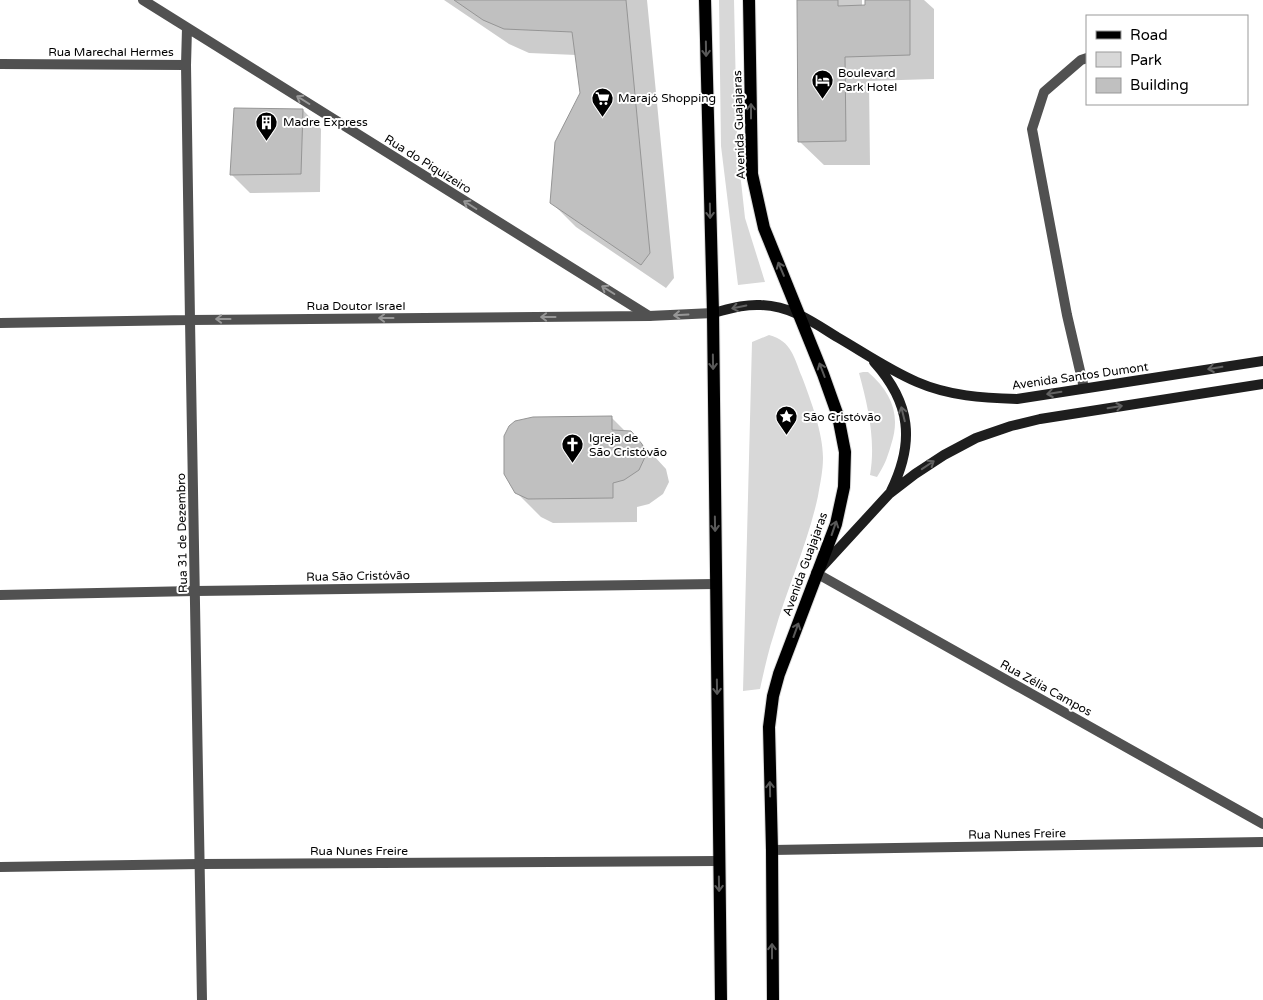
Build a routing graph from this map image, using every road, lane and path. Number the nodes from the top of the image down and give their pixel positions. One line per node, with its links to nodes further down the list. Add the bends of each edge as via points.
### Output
1 (143, 0): 4 (street, Rua do Piquizeiro)
2 (705, 0): 8 (main road, one-way to 8)
3 (749, 0): 9 (main road, Avenida Guajajaras, one-way to 3, via 764,228 752,174)
4 (187, 28): 7 (street, Rua Marechal Hermes); 10 (street, Rua do Piquizeiro, one-way to 4)
5 (1086, 58): 16 (street, via 1044,92 1032,129 1066,315)
6 (0, 64): 7 (street, Rua Marechal Hermes)
7 (186, 65): 11 (street, Rua 31 de Dezembro)
8 (712, 313): 9 (main road, Avenida Santos Dumont, one-way to 8, via 762,305 744,305); 10 (street, Rua Doutor Israel, one-way to 10); 19 (main road, one-way to 19)
9 (800, 314): 13 (main road, Avenida Santos Dumont); 18 (main road, Avenida Guajajaras, one-way to 9, via 836,524 844,487 845,452 838,416)
10 (650, 316): 11 (street, Rua Doutor Israel, one-way to 11)
11 (190, 320): 12 (street, Rua Doutor Israel); 20 (street, Rua 31 de Dezembro)
12 (0, 323)
13 (869, 356): 16 (main road, Avenida Santos Dumont, one-way to 13, via 1017,399 952,394 897,373); 17 (main road, one-way to 13, via 904,457 907,435 904,413 883,371)
14 (1263, 361): 16 (main road, Avenida Santos Dumont, one-way to 16)
15 (1263, 384): 17 (main road, one-way to 15, via 944,455 976,438 1010,426)
16 (1084, 388)
17 (889, 494): 18 (main road)
18 (816, 574): 22 (street, Rua Zélia Campos); 24 (main road, Avenida Guajajaras, one-way to 18, via 769,727 773,696)
19 (716, 584): 20 (street, Rua São Cristóvão); 25 (main road, one-way to 25)
20 (195, 591): 21 (street, Rua São Cristóvão); 26 (street, Rua 31 de Dezembro)
21 (0, 595)
22 (1263, 824)
23 (1263, 842): 24 (street, Rua Nunes Freire)
24 (772, 850): 30 (main road, Avenida Guajajaras, one-way to 24)
25 (719, 861): 26 (street, Rua Nunes Freire); 29 (main road, one-way to 29)
26 (200, 864): 27 (street, Rua Nunes Freire); 28 (street, Rua 31 de Dezembro)
27 (0, 867)
28 (202, 1000)
29 (721, 1000)
30 (772, 1000)

